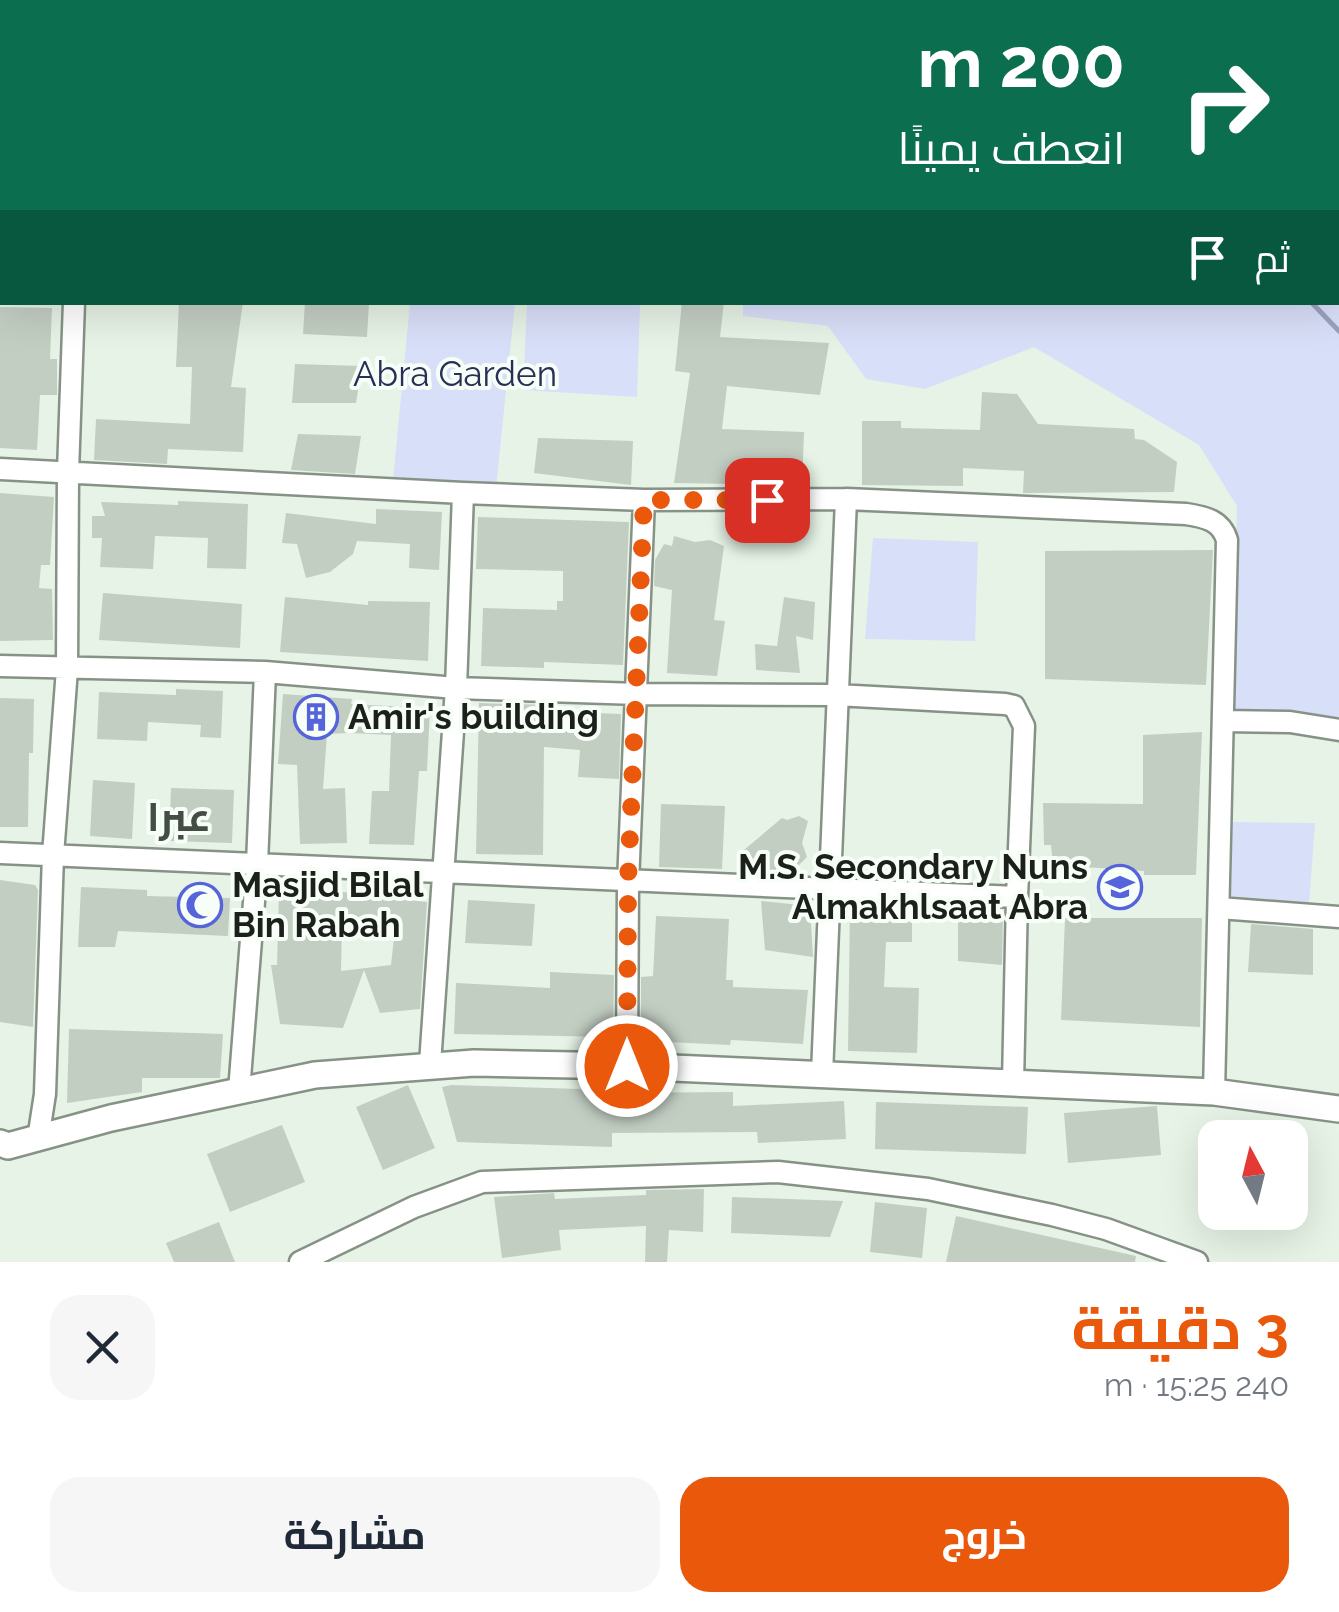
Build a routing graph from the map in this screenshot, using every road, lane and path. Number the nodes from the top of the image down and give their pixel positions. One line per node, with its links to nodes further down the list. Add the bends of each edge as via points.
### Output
1 (74, 305): 3 (street)
2 (0, 469): 3 (street)
3 (68, 472): 4 (street); 8 (street)
4 (463, 493): 6 (street); 10 (street)
5 (846, 499): 6 (street); 12 (street); 13 (street, via 1186,514 1216,523 1227,540)
6 (644, 500): 11 (street)
7 (0, 666): 8 (street)
8 (67, 669): 9 (street); 16 (street)
9 (265, 672): 10 (street); 17 (street)
10 (456, 688): 11 (street); 18 (street)
11 (638, 694): 12 (street); 19 (street)
12 (836, 694): 20 (street); 21 (street, via 1014,706 1024,726)
13 (1223, 721): 14 (street); 22 (street)
14 (1339, 730)
15 (0, 853): 16 (street)
16 (53, 855): 17 (street); 31 (street)
17 (257, 864): 18 (street); 28 (street)
18 (444, 872): 19 (street); 24 (street)
19 (628, 882): 20 (street); 25 (street)
20 (828, 889): 21 (street); 26 (street)
21 (1017, 898): 27 (street)
22 (1219, 908): 23 (street); 29 (street)
23 (1339, 917)
24 (430, 1064): 25 (main road); 28 (main road)
25 (627, 1066): 26 (main road)
26 (822, 1074): 27 (main road)
27 (1013, 1083): 29 (main road)
28 (239, 1090): 31 (main road)
29 (1214, 1092): 30 (main road)
30 (1339, 1109)
31 (38, 1139): 32 (main road)
32 (2, 1147)
33 (300, 1262): 34 (street, via 482,1182 778,1172 928,1189 1052,1215)
34 (1197, 1262)

